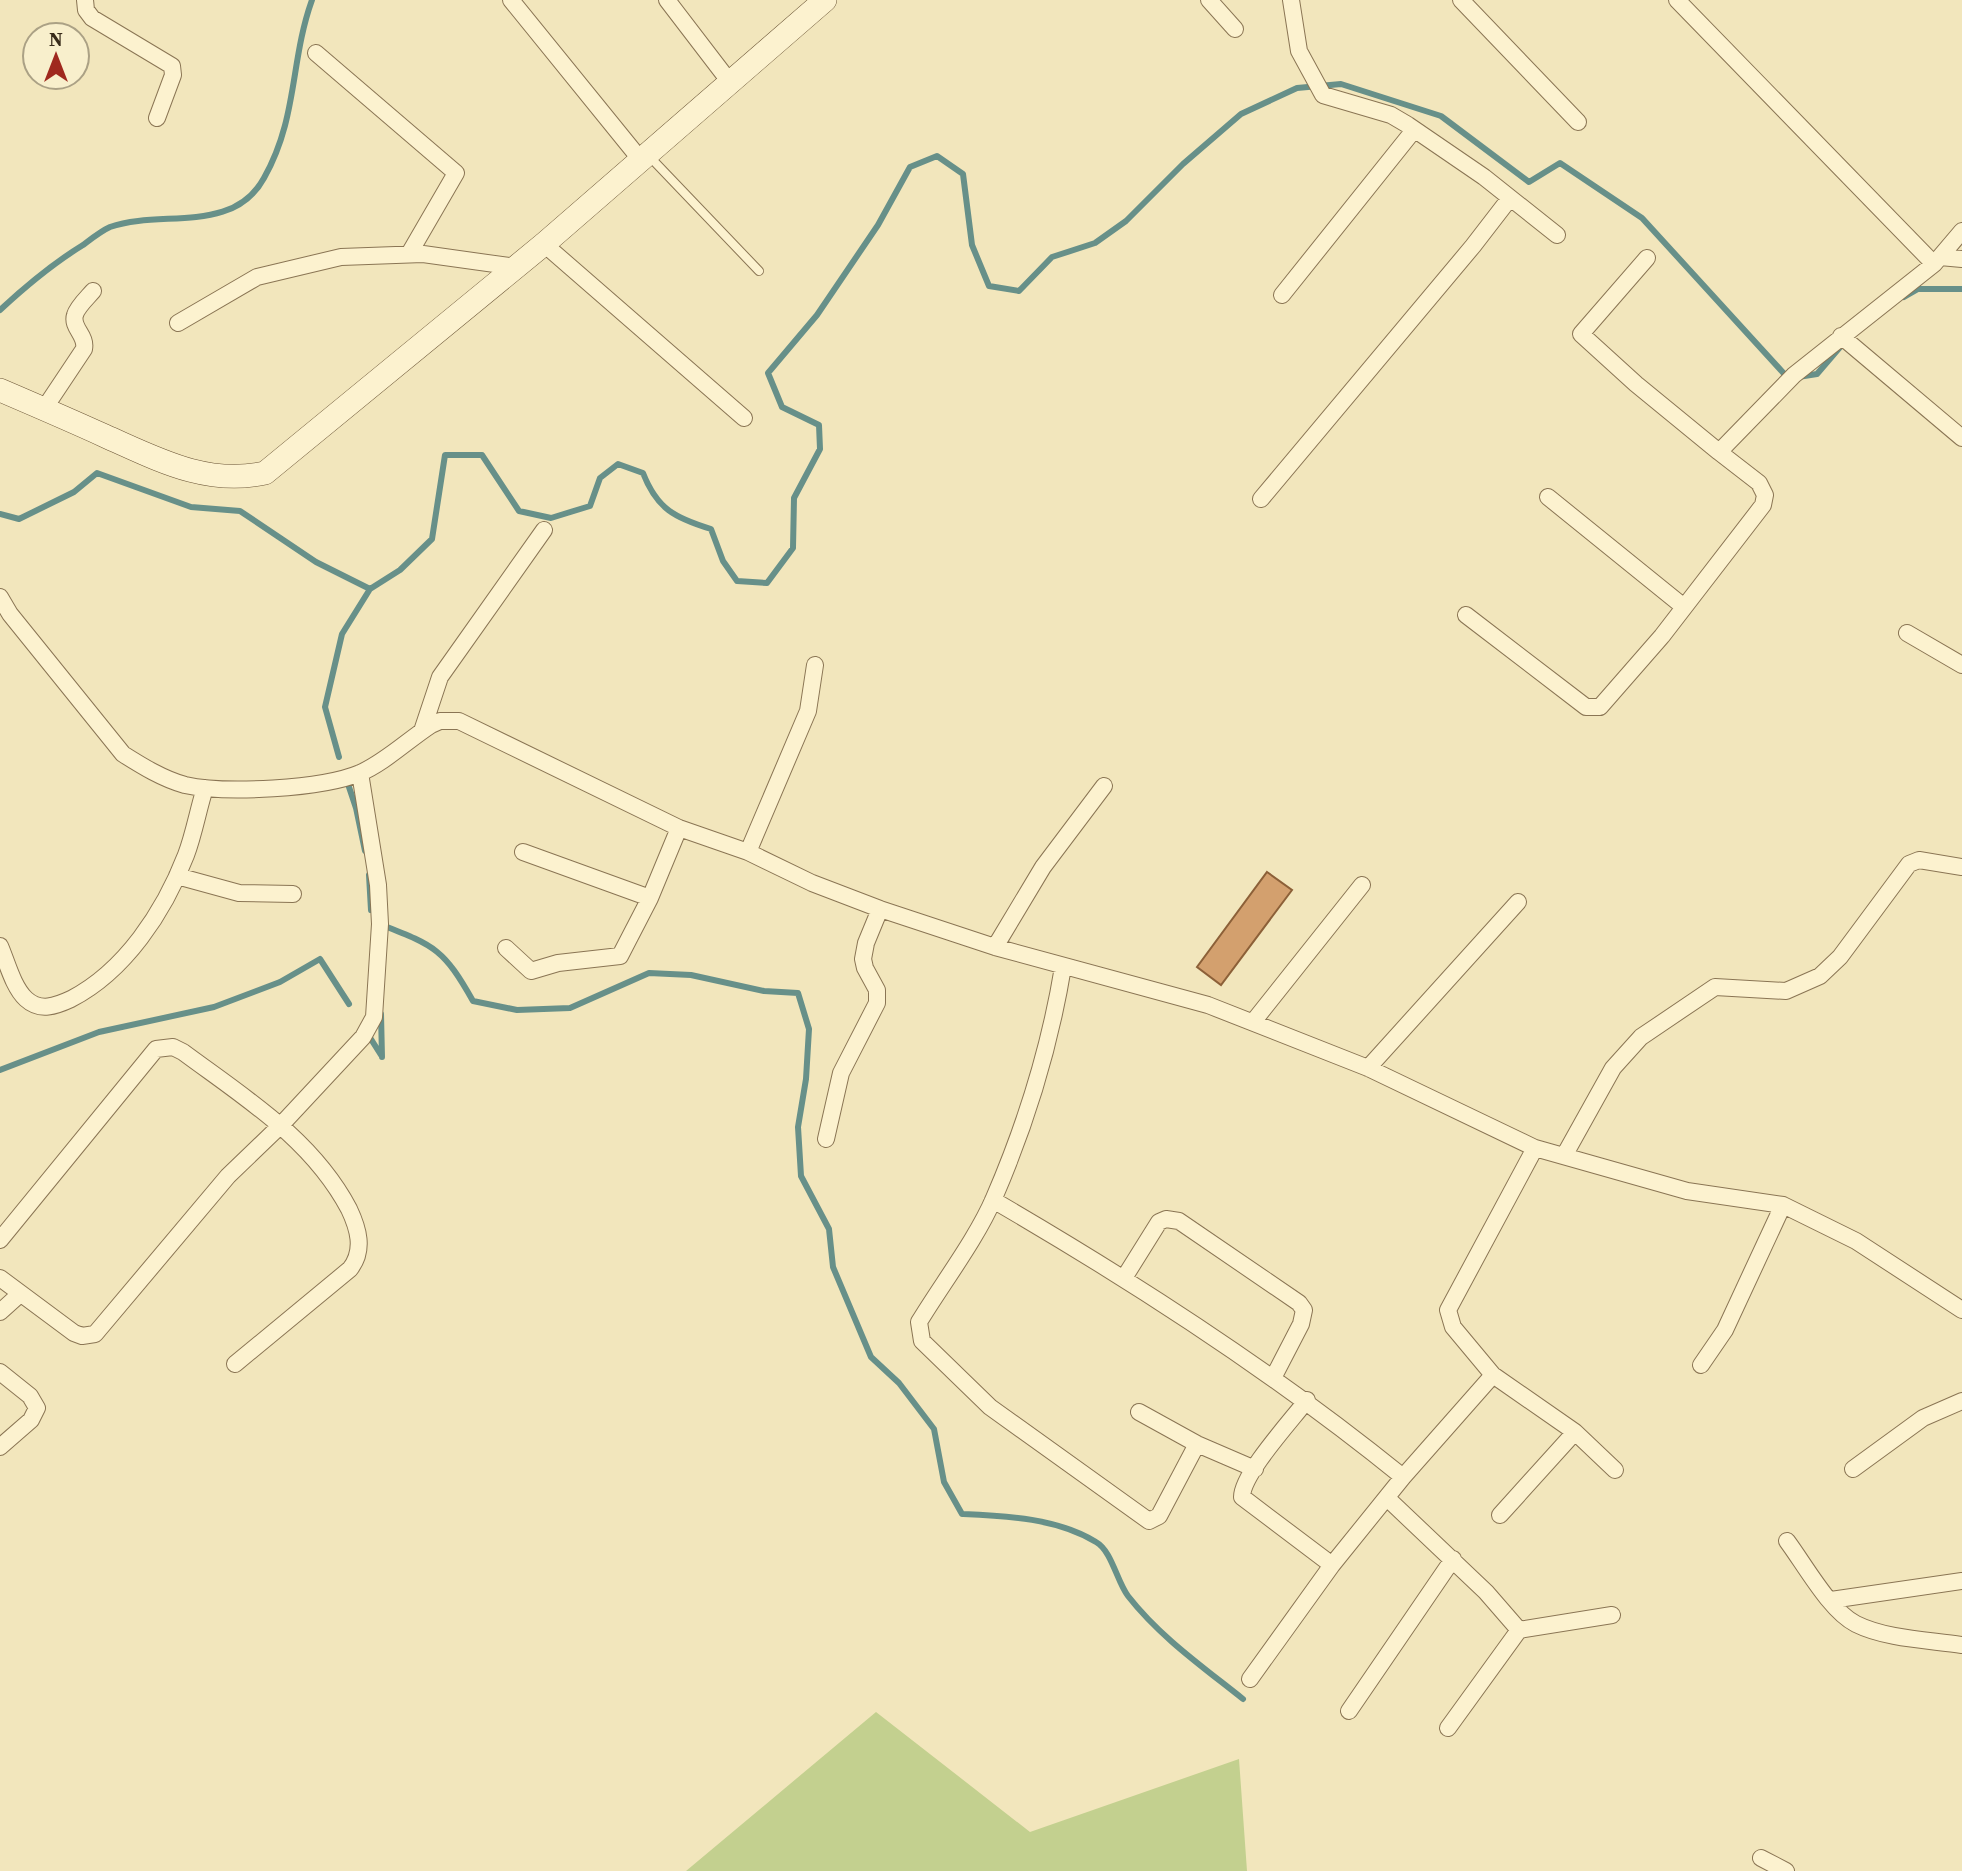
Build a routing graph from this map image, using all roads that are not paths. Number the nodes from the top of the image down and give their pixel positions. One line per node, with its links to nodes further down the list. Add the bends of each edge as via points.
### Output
1 (85, 0): 12 (street, via 92,18 172,66)
2 (511, 0): 15 (street)
3 (667, 0): 11 (street)
4 (824, 0): 11 (main road)
5 (1209, 0): 9 (street)
6 (1291, 0): 14 (street, via 1299,51 1318,89 1326,96 1391,116)
7 (1461, 0): 13 (street)
8 (1677, 0): 23 (street)
9 (1235, 29)
10 (316, 52): 20 (street, via 456,173)
11 (729, 81): 15 (main road)
12 (157, 118)
13 (1578, 122)
14 (1415, 130): 16 (street); 27 (street)
15 (643, 157): 19 (main road); 25 (lane)
16 (1510, 198): 18 (street); 36 (street)
17 (1962, 231): 23 (street)
18 (1557, 235)
19 (544, 244): 24 (main road); 32 (street)
20 (409, 254): 24 (street); 28 (street, via 341,257 268,274)
21 (1647, 258): 34 (street, via 1583,328 1582,336)
22 (1962, 259): 23 (street)
23 (1937, 260): 29 (street)
24 (516, 267): 31 (main road, via 265,473 216,477 181,469)
25 (759, 271)
26 (93, 291): 31 (street, via 75,313 85,338 84,349)
27 (1282, 295)
28 (178, 323)
29 (1843, 338): 33 (street); 34 (street, via 1790,379)
30 (0, 390): 31 (main road)
31 (44, 409)
32 (744, 418)
33 (1962, 438)
34 (1719, 452): 39 (street, via 1759,483 1765,500)
35 (1548, 497): 39 (street)
36 (1261, 499)
37 (544, 530): 44 (street, via 440,677)
38 (0, 597): 47 (street, via 123,754 183,784)
39 (1684, 607): 40 (street, via 1596,709 1587,707)
40 (1466, 615)
41 (1907, 633): 43 (street)
42 (816, 665): 50 (street, via 808,711)
43 (1962, 666)
44 (422, 731): 45 (street); 48 (street, via 440,721 459,721)
45 (360, 773): 47 (street, via 283,788); 64 (street, via 378,885 374,1017 363,1037)
46 (1104, 786): 59 (street, via 1043,867)
47 (205, 788): 52 (street)
48 (679, 828): 50 (street); 55 (street)
49 (523, 852): 55 (street)
50 (748, 852): 57 (street)
51 (1962, 867): 67 (street, via 1919,860 1909,864 1840,957 1820,976 1786,991 1715,987 1641,1037 1613,1068)
52 (177, 876): 54 (street, via 239,893); 58 (street, via 142,936 93,987 54,1007 34,1005 25,998)
53 (1362, 885): 62 (street)
54 (292, 894)
55 (650, 898): 60 (street, via 625,950 617,957 558,963 531,971)
56 (1518, 902): 63 (street)
57 (880, 909): 59 (street); 65 (street, via 863,959 877,990 877,1003 841,1073)
58 (0, 946)
59 (995, 947): 61 (street)
60 (506, 948)
61 (1063, 967): 62 (street, via 1208,1005); 68 (street, via 1039,1075)
62 (1253, 1022): 63 (street)
63 (1368, 1068): 66 (street)
64 (281, 1125): 70 (street, via 183,1052 173,1047 156,1049); 73 (street, via 228,1176 95,1334 74,1333); 76 (street, via 313,1154 337,1186 356,1223 358,1257 350,1269)
65 (826, 1139)
66 (1535, 1148): 67 (street); 79 (street, via 1448,1310 1453,1327)
67 (1564, 1156): 69 (street, via 1687,1191)
68 (993, 1200): 72 (street); 85 (street, via 919,1322 922,1341 990,1407 1149,1521 1159,1516)
69 (1783, 1205): 74 (street, via 1856,1241); 77 (street, via 1725,1330)
70 (0, 1240)
71 (0, 1278): 73 (street)
72 (1124, 1279): 80 (street); 80 (street, via 1159,1223 1173,1219 1190,1229 1304,1310)
73 (20, 1294): 75 (street)
74 (1962, 1310)
75 (0, 1312)
76 (235, 1364)
77 (1701, 1365)
78 (0, 1371): 86 (street, via 30,1396 37,1408 31,1420)
79 (1493, 1375): 84 (street); 90 (street)
80 (1273, 1378): 81 (street)
81 (1307, 1400): 87 (street); 90 (street)
82 (1962, 1401): 88 (street, via 1923,1418)
83 (1139, 1412): 85 (street)
84 (1575, 1432): 89 (street); 92 (street)
85 (1197, 1444): 87 (street)
86 (0, 1447)
87 (1255, 1469): 95 (street, via 1242,1490 1243,1500)
88 (1853, 1469)
89 (1615, 1470)
90 (1403, 1477): 91 (street)
91 (1387, 1498): 94 (street); 95 (street)
92 (1500, 1515)
93 (1787, 1541): 97 (street)
94 (1453, 1559): 99 (street); 102 (street)
95 (1332, 1565): 101 (street)
96 (1962, 1581): 97 (street)
97 (1831, 1600): 100 (street, via 1856,1624 1876,1631)
98 (1612, 1615): 99 (street)
99 (1519, 1630): 103 (street)
100 (1962, 1645)
101 (1250, 1679)
102 (1349, 1711)
103 (1448, 1728)
104 (1761, 1858): 105 (street)
105 (1786, 1871)

